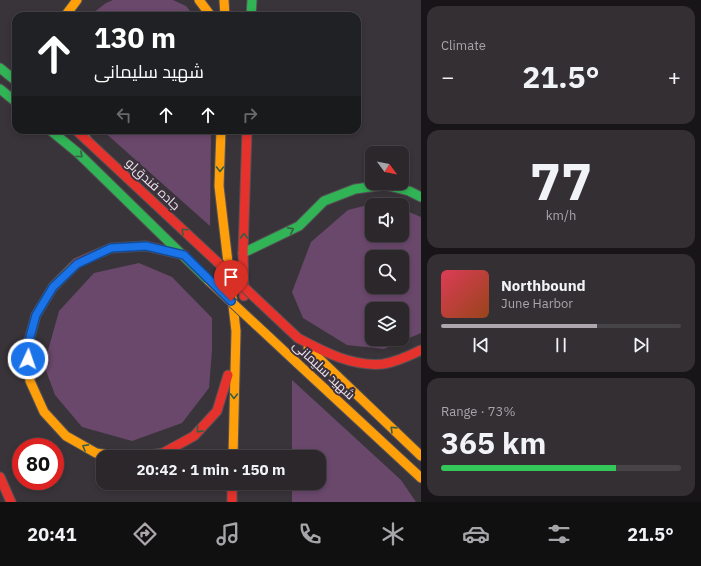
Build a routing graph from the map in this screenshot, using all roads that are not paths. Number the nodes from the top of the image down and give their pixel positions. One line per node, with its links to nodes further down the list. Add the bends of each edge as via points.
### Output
1 (77, 0): 5 (main road)
2 (199, 0): 6 (main road)
3 (224, 0): 7 (main road)
4 (252, 0): 8 (main road)
5 (68, 12)
6 (208, 12)
7 (225, 12)
8 (251, 12)
9 (0, 68): 10 (main road)
10 (12, 78)
11 (0, 89): 12 (main road)
12 (12, 99)
13 (55, 134): 21 (main road, شهید سلیمانی, one-way to 21)
14 (80, 134): 18 (main road, جاده فندق‌لو)
15 (83, 134): 18 (main road)
16 (221, 134): 23 (main road, one-way to 23, via 219,186)
17 (247, 134): 20 (main road, one-way to 17)
18 (87, 140): 22 (main road, جاده فندق‌لو, one-way to 18)
19 (421, 197): 20 (main road, one-way to 19, via 299,226 324,201 355,189 384,185 409,191)
20 (244, 253): 26 (main road)
21 (184, 255): 29 (main road, one-way to 21, via 66,436 44,412 30,381 27,348 36,315 53,287 77,264 111,248 146,246); 32 (main road, شهید سلیمانی, bridge)
22 (213, 258): 24 (main road, شهید سلیمانی, bridge)
23 (236, 331): 27 (main road, one-way to 27, via 228,378 217,410 194,436); 28 (main road, one-way to 28)
24 (298, 338): 25 (main road, via 320,350 362,363 383,364 406,358); 30 (main road, شهید سلیمانی, one-way to 24)
25 (421, 350)
26 (244, 379)
27 (168, 450)
28 (233, 450)
29 (96, 452)
30 (421, 456)
31 (0, 477): 34 (main road)
32 (421, 478)
33 (232, 490): 35 (main road)
34 (11, 502)
35 (232, 502)

